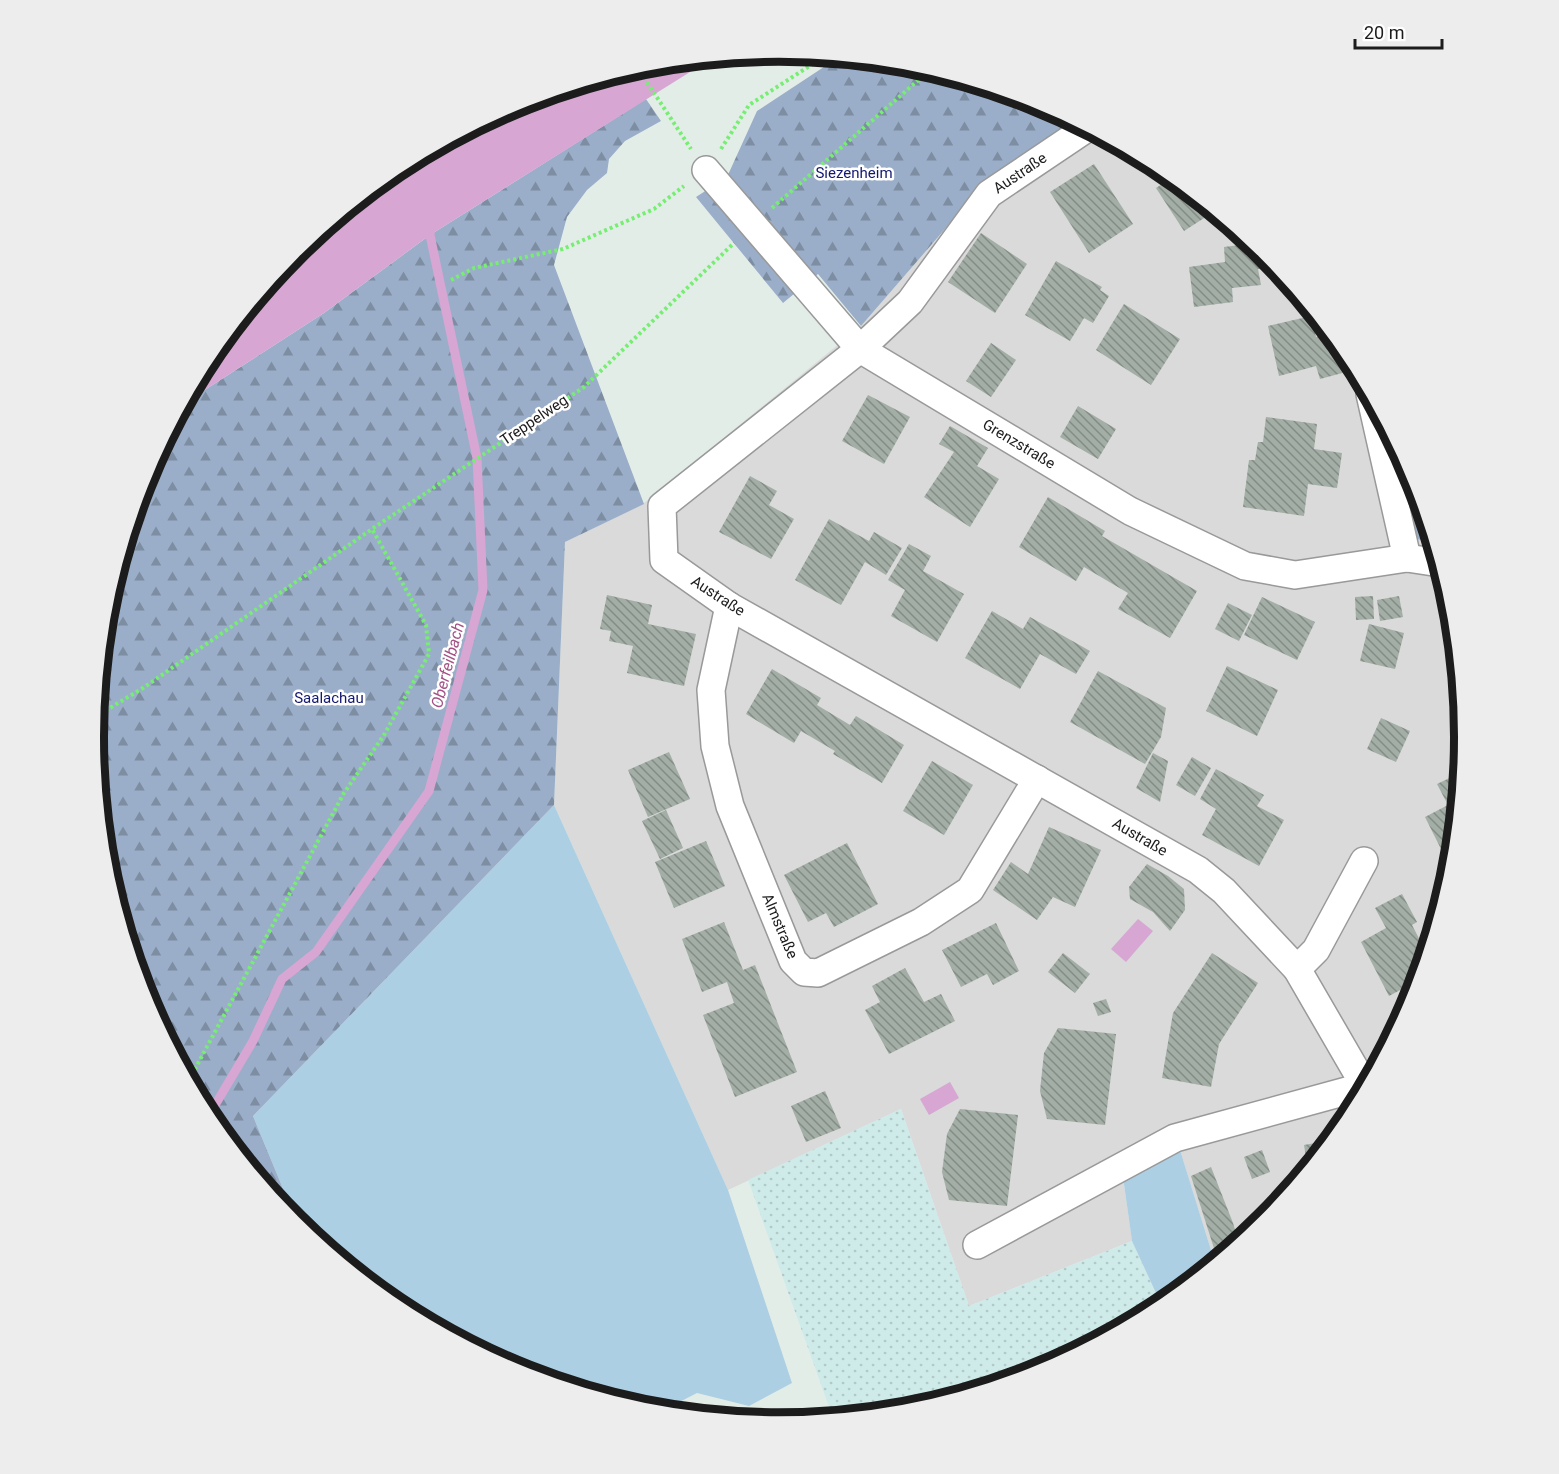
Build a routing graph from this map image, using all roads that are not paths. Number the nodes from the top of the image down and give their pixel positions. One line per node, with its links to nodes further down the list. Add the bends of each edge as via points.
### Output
1 (1081, 133): 3 (street, Austraße, via 989,194 910,302)
2 (702, 164): 3 (street, Grenzstraße)
3 (860, 349): 5 (street, Grenzstraße, via 1130,511 1245,566 1295,575); 7 (street, Austraße, via 662,506 664,560)
4 (1376, 420): 5 (street)
5 (1407, 558): 6 (street, Grenzstraße)
6 (1432, 562)
7 (729, 606): 8 (street, Austraße); 8 (street, Almstraße, via 711,690 715,746 730,806 793,960 804,972 818,973 921,922 970,890)
8 (1037, 779): 10 (street, Austraße, via 1198,870 1224,891)
9 (1364, 861): 10 (street, via 1316,950)
10 (1297, 969): 11 (street, Austraße)
11 (1361, 1081)
12 (1356, 1090): 13 (street, Austraße, via 1175,1138)
13 (977, 1245)

